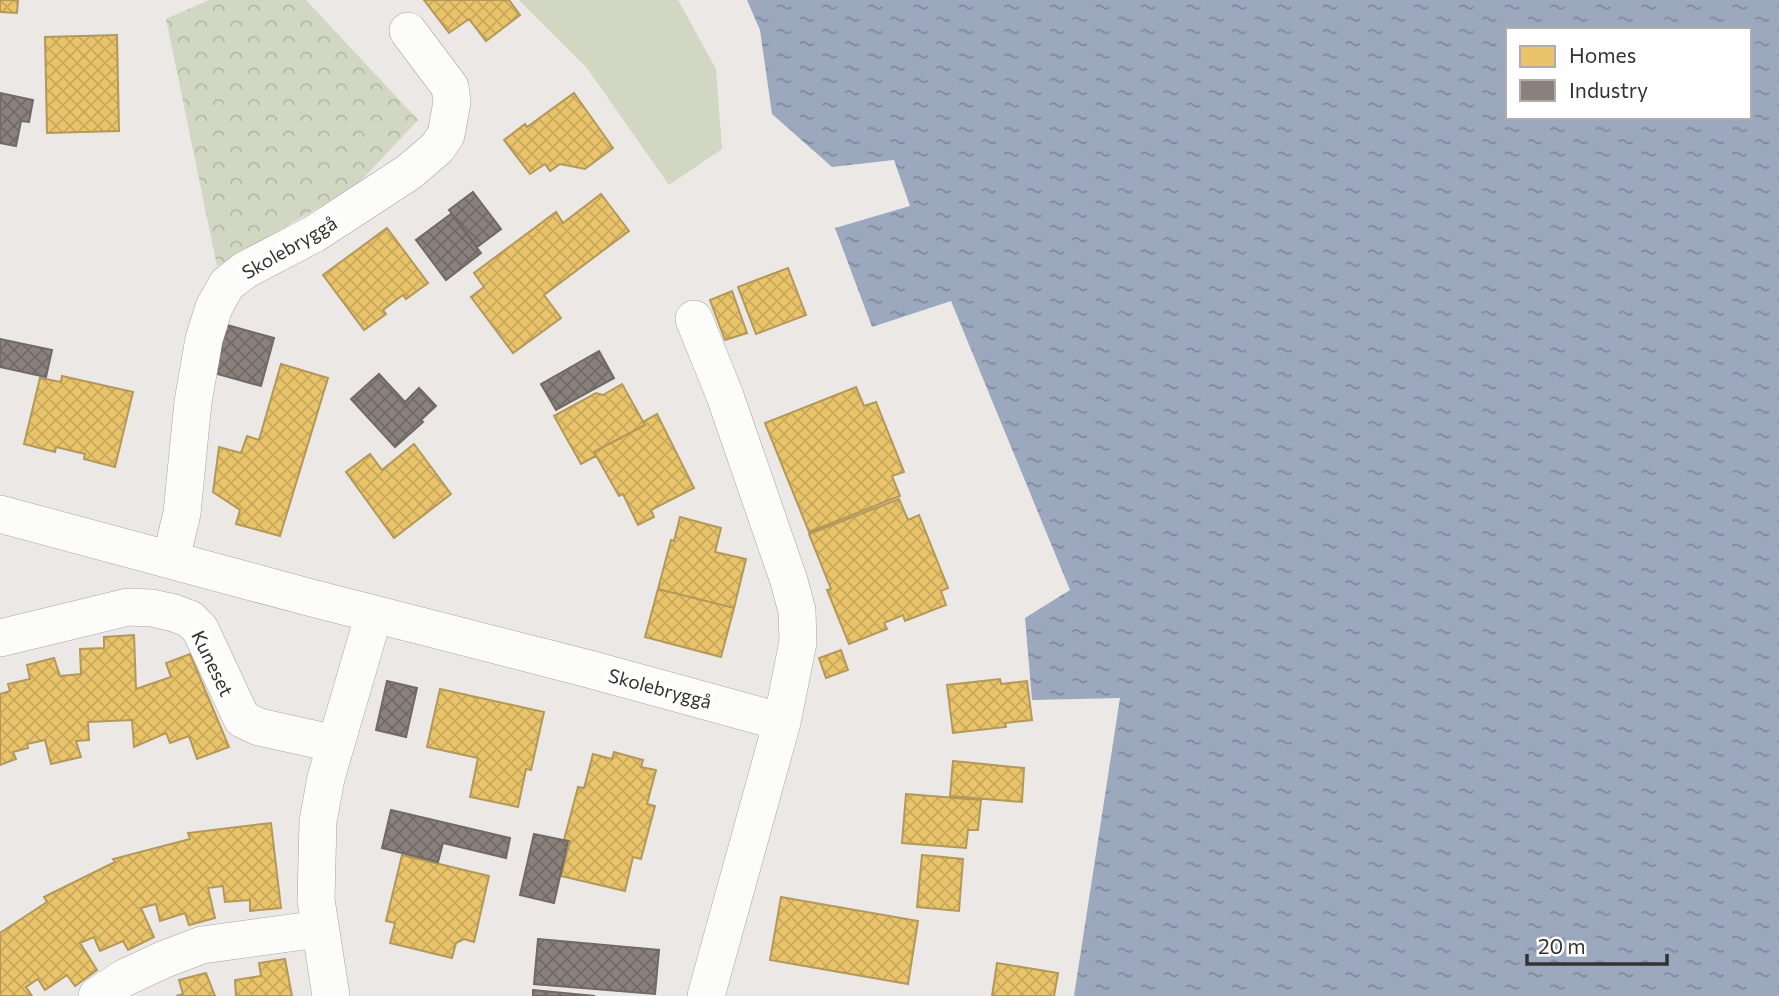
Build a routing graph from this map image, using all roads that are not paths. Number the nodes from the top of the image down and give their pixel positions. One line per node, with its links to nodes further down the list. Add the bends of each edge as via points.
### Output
1 (408, 31): 4 (street, Skolebryggå, via 450,87 446,135 408,173 227,284 204,339 182,513)
2 (694, 318): 7 (street, via 773,531 797,611 798,642)
3 (0, 514): 4 (street, Skolebryggå)
4 (171, 559): 5 (street, Skolebryggå)
5 (374, 614): 7 (street, Skolebryggå); 8 (street)
6 (0, 638): 8 (street, Kuneset, via 128,607 174,613 200,628 242,719)
7 (782, 722): 12 (street)
8 (336, 744): 9 (street, via 317,821)
9 (319, 929): 10 (street, via 202,946 124,978); 11 (street)
10 (97, 996)
11 (331, 996)
12 (706, 996)

